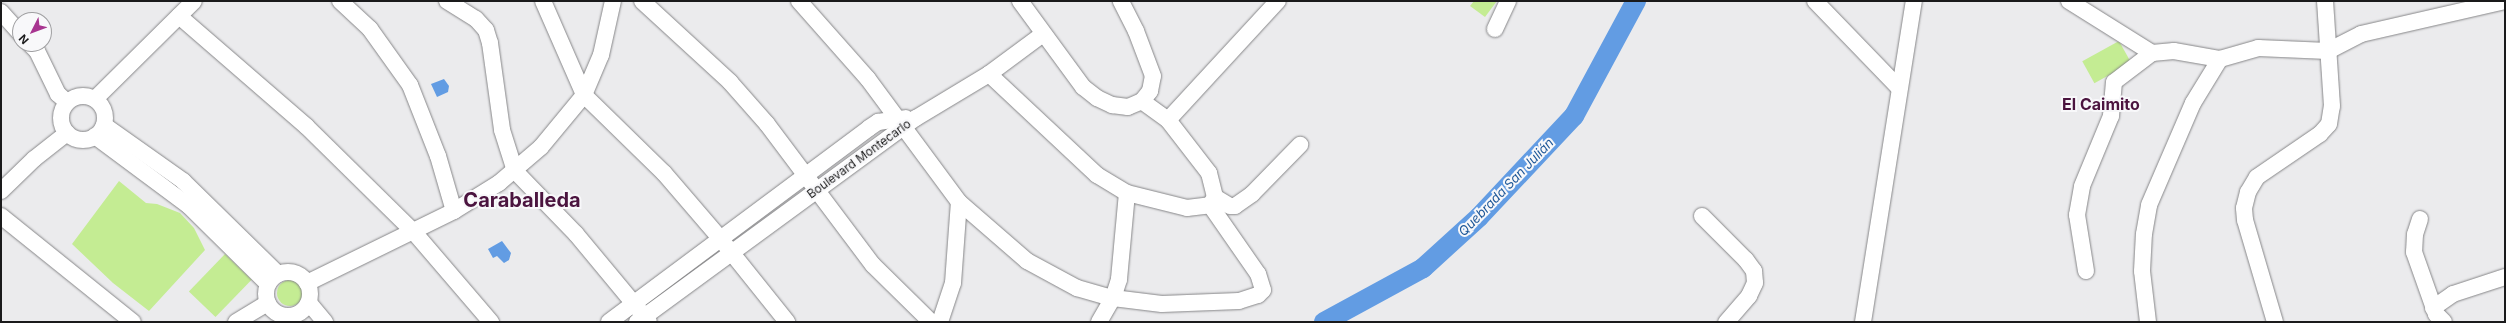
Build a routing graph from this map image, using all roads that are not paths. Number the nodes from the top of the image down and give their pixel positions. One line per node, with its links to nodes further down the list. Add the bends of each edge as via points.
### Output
1 (194, 1): 18 (street)
2 (340, 1): 44 (street, via 370,29 410,85 438,156)
3 (446, 1): 37 (street, via 476,19 486,30 502,130)
4 (543, 1): 28 (street)
5 (613, 1): 28 (street, via 601,55)
6 (642, 1): 38 (street, via 730,82)
7 (799, 1): 33 (street)
8 (1020, 1): 21 (street)
9 (1121, 1): 30 (street, via 1136,30 1153,76 1150,91)
10 (1278, 1): 32 (street)
11 (1508, 1): 20 (street)
12 (1815, 1): 27 (street)
13 (1914, 1): 27 (street)
14 (2069, 1): 24 (street)
15 (2325, 1): 22 (street)
16 (2505, 1): 22 (street, via 2361,34)
17 (1, 12): 19 (street)
18 (179, 16): 29 (street); 48 (street, via 287,108)
19 (12, 24)
20 (1495, 29)
21 (1043, 34): 26 (street); 30 (street, via 1083,87 1097,98 1112,105 1128,107)
22 (2328, 51): 25 (street, via 2258,48); 74 (street, via 2332,106 2330,124 2320,134 2257,177 2248,192 2244,208 2245,220)
23 (37, 52): 31 (street, via 58,94)
24 (2152, 53): 25 (street, via 2174,51); 51 (street, via 2114,82 2111,116 2082,186 2077,215)
25 (2220, 59): 73 (street, via 2193,103 2150,206 2144,234 2142,271)
26 (989, 74): 33 (street); 41 (street, via 1080,161 1097,175)
27 (1899, 88): 72 (street)
28 (584, 95): 37 (street, via 546,142); 49 (street, via 645,152)
29 (95, 99): 31 (street, via 80,96); 34 (street, via 103,111)
30 (1142, 101): 32 (street)
31 (67, 102): 35 (street, via 61,118)
32 (1168, 120): 42 (street, via 1209,173)
33 (906, 121): 38 (street, Boulevard Montecarlo, via 878,122); 39 (street, Boulevard Montecarlo); 43 (street)
34 (100, 131): 35 (street, via 86,140 76,139); 53 (street, via 183,182)
35 (67, 134): 40 (street, via 34,159)
36 (1300, 145): 42 (street, via 1252,194 1235,206)
37 (515, 171): 44 (street); 58 (street, via 576,234)
38 (806, 173): 39 (street); 49 (street, Boulevard Montecarlo)
39 (818, 189): 50 (street, Boulevard Montecarlo); 68 (street, via 872,265)
40 (1, 191)
41 (1127, 192): 42 (street, via 1187,208); 55 (street, via 1119,279)
42 (1213, 201): 55 (street, via 1258,274 1263,290 1258,295 1239,301 1179,304)
43 (959, 202): 55 (street, via 1027,261 1077,288); 69 (street, via 953,283)
44 (454, 210): 48 (street)
45 (1, 216): 62 (street)
46 (1702, 216): 71 (street, via 1754,271 1755,283 1749,296)
47 (2420, 219): 59 (street, via 2415,234 2414,252)
48 (413, 231): 54 (street); 65 (street)
49 (720, 237): 50 (street); 58 (street, Boulevard Montecarlo)
50 (730, 252): 61 (street, Boulevard Montecarlo); 67 (street)
51 (2086, 271)
52 (2505, 278): 59 (street, via 2453,294)
53 (273, 279): 54 (street, via 294,273); 56 (street, via 266,294)
54 (307, 284): 57 (street, via 310,293)
55 (1113, 298): 70 (street)
56 (268, 303): 60 (street, via 280,315); 63 (street)
57 (309, 303): 60 (street); 64 (street)
58 (634, 303): 61 (street); 66 (street, Boulevard Montecarlo)
59 (2434, 308): 75 (street)
60 (301, 318)
61 (643, 320)
62 (133, 322)
63 (236, 322)
64 (325, 322)
65 (491, 322)
66 (609, 322)
67 (787, 322)
68 (931, 322)
69 (940, 322)
70 (1099, 322)
71 (1726, 322)
72 (1863, 322)
73 (2148, 322)
74 (2275, 322)
75 (2444, 322)

